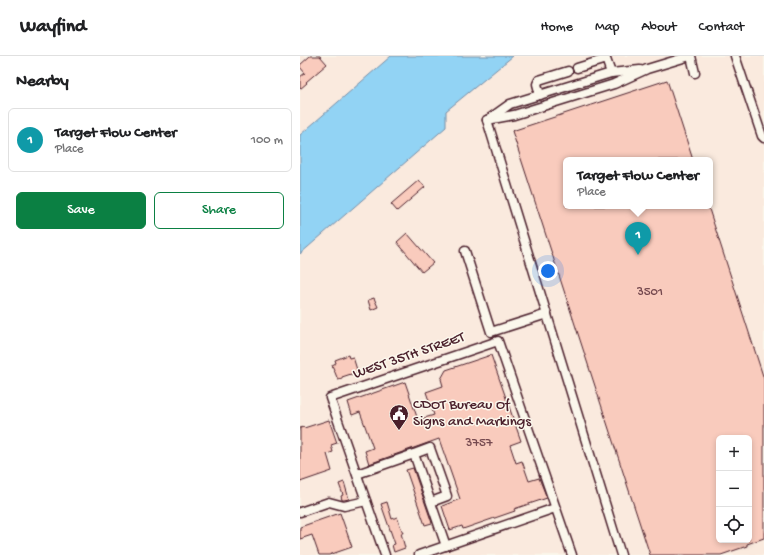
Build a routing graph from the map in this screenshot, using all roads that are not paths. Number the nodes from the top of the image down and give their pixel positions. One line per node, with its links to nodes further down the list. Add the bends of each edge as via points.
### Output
1 (690, 56): 4 (street); 7 (street)
2 (735, 56): 10 (street)
3 (576, 68): 6 (street, via 606,59)
4 (647, 69): 6 (street); 9 (street, via 608,86 514,115)
5 (568, 71): 8 (street, via 539,80 537,84)
6 (610, 73): 8 (street)
7 (695, 73)
8 (540, 95): 9 (street, via 510,104)
9 (487, 120): 12 (street)
10 (764, 138)
11 (466, 250): 12 (street, via 491,332)
12 (547, 314): 24 (street)
13 (414, 454): 14 (street); 16 (street); 16 (street, via 430,448 447,496)
14 (357, 474): 15 (street); 17 (street, WEST 35TH STREET, via 330,398 498,341)
15 (366, 501): 18 (street, via 344,506 329,502); 21 (street)
16 (431, 502): 19 (street)
17 (555, 508): 19 (street); 23 (street)
18 (300, 512)
19 (446, 546): 20 (street)
20 (433, 553): 22 (street)
21 (385, 555)
22 (419, 555)
23 (572, 555)
24 (621, 555)

